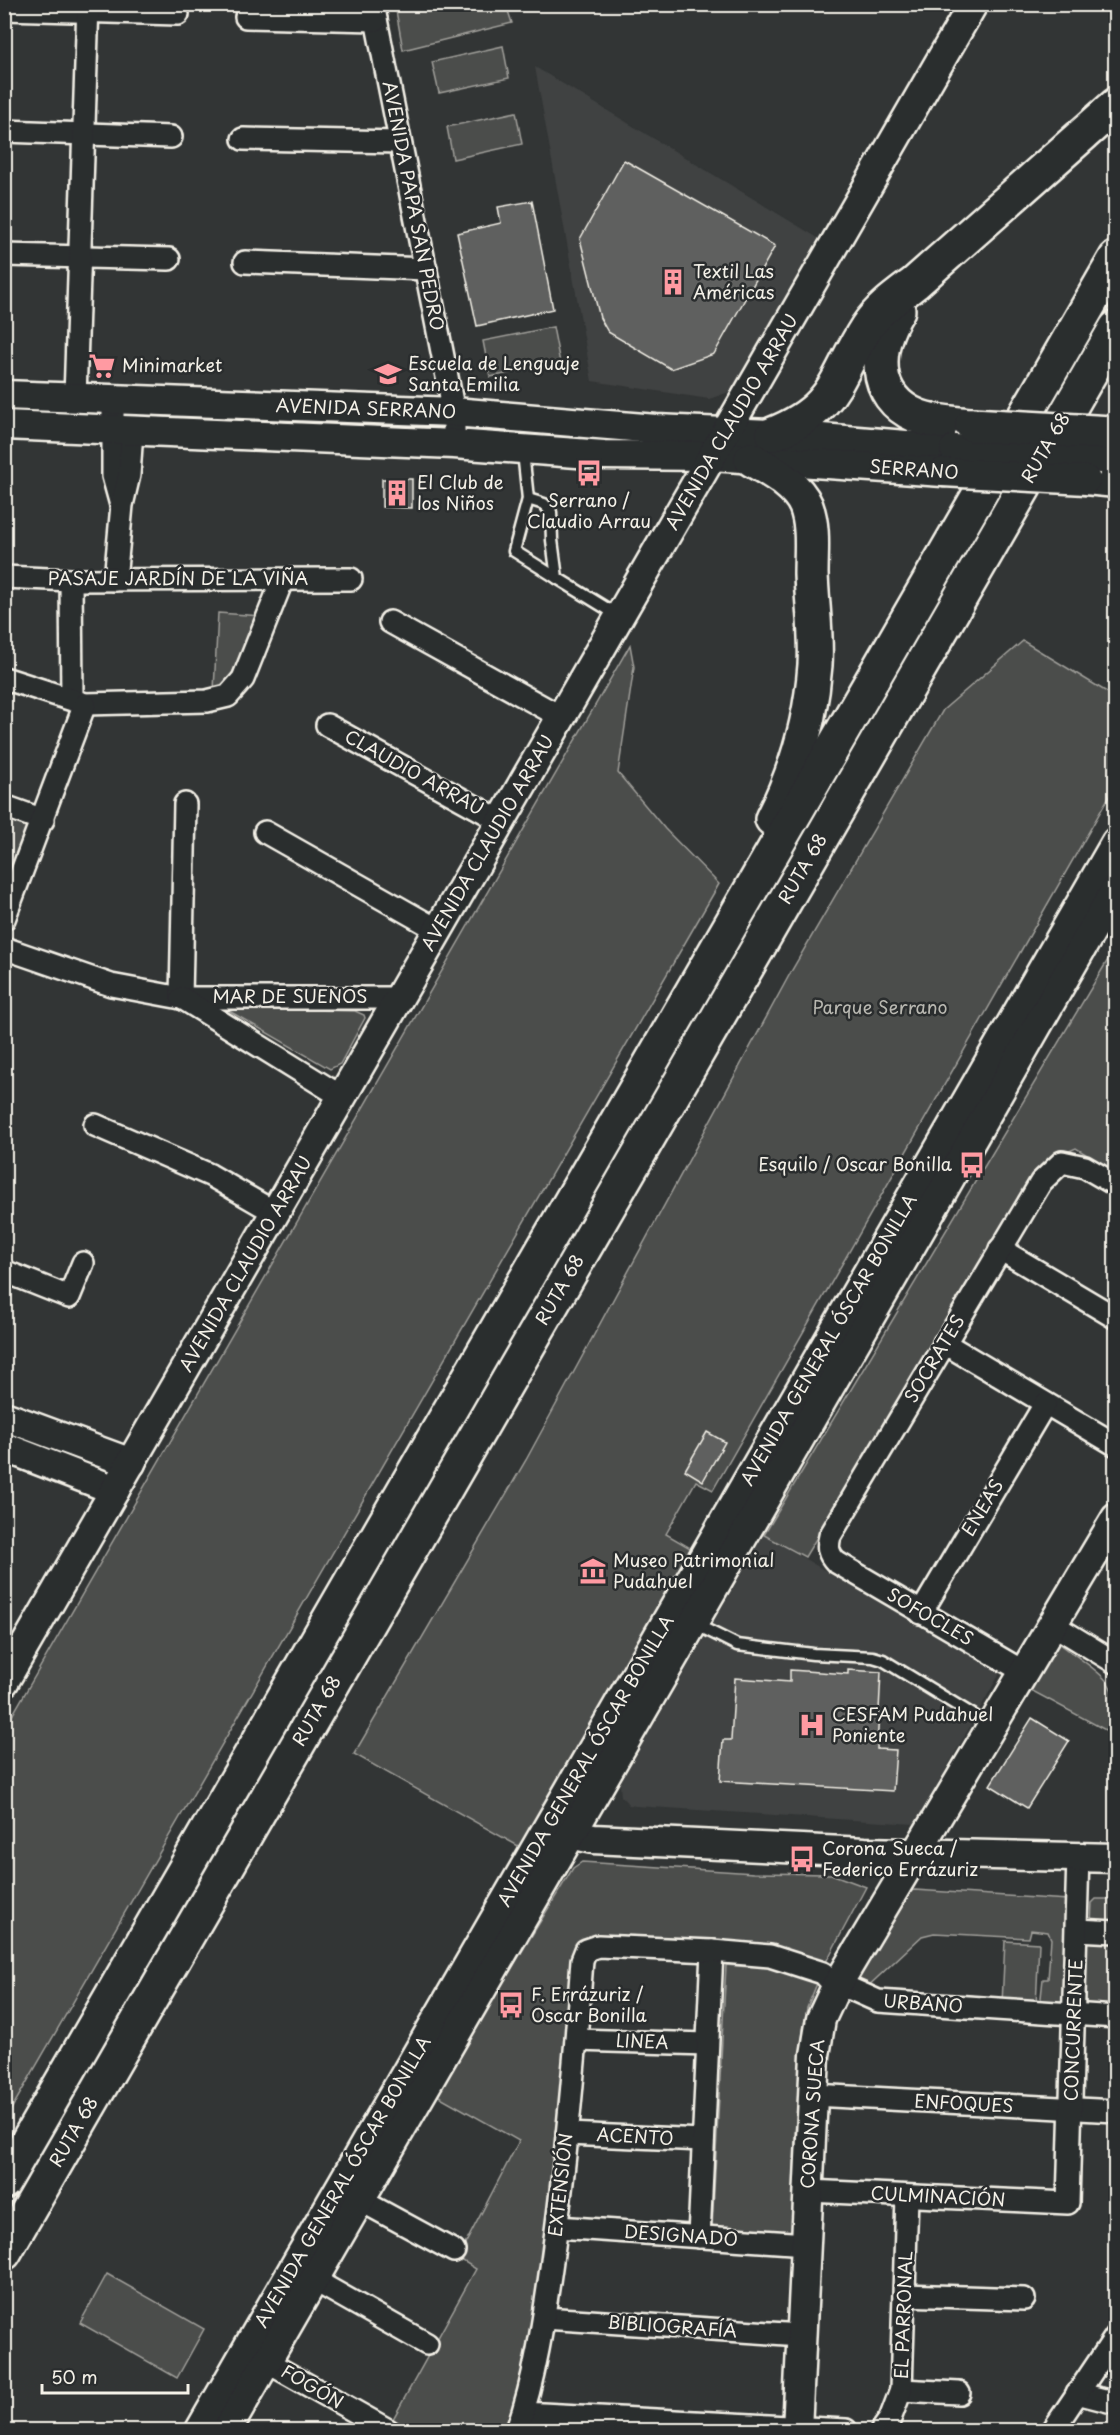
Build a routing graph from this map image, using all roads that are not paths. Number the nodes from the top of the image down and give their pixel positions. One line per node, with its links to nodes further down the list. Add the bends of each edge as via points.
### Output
1 (974, 4): 29 (street, AVENIDA CLAUDIO ARRAU)
2 (88, 8): 3 (street); 5 (street); 9 (street)
3 (4, 9)
4 (375, 12): 6 (street); 12 (street, AVENIDA PAPA SAN PEDRO)
5 (178, 14)
6 (246, 17)
7 (1116, 105): 19 (highway)
8 (4, 131): 9 (street)
9 (84, 134): 10 (street); 14 (street)
10 (171, 136)
11 (243, 139): 12 (street)
12 (400, 142): 18 (street, AVENIDA PAPA SAN PEDRO)
13 (4, 255): 14 (street)
14 (79, 256): 16 (street); 22 (street)
15 (1116, 258): 60 (highway, RUTA 68)
16 (169, 259)
17 (245, 262): 18 (street)
18 (426, 269): 24 (street, AVENIDA PAPA SAN PEDRO)
19 (915, 283): 27 (highway, via 886,305 868,326 840,380 813,413); 31 (highway, via 884,336 879,356 887,390 903,408 919,416)
20 (1116, 328): 112 (highway, RUTA 68)
21 (4, 395): 22 (street, AVENIDA SERRANO)
22 (75, 398): 23 (street, AVENIDA SERRANO)
23 (113, 399): 24 (street, AVENIDA SERRANO); 26 (street)
24 (454, 412): 28 (street, AVENIDA PAPA SAN PEDRO); 29 (street, AVENIDA SERRANO, via 645,428)
25 (4, 425): 26 (street, AVENIDA SERRANO)
26 (122, 430): 28 (street, AVENIDA SERRANO); 38 (street, via 113,476 122,505)
27 (773, 434): 29 (street, SERRANO); 31 (street, SERRANO)
28 (454, 444): 30 (street, AVENIDA SERRANO)
29 (719, 444): 30 (street, AVENIDA SERRANO, via 604,455); 33 (street, SERRANO); 42 (street, AVENIDA CLAUDIO ARRAU)
30 (522, 448): 35 (lane)
31 (956, 448): 32 (highway, bridge); 32 (street, SERRANO, bridge); 33 (street, SERRANO)
32 (1106, 453): 34 (street, SERRANO)
33 (751, 459): 60 (highway, via 788,483 806,505 815,631 811,696 792,772 728,898)
34 (1116, 483)
35 (528, 499): 37 (lane, via 544,504 551,512); 37 (lane, via 514,551)
36 (4, 577): 40 (street, PASAJE JARDÍN DE LA VIÑA)
37 (557, 578): 42 (lane)
38 (115, 579): 40 (street, PASAJE JARDÍN DE LA VIÑA); 41 (street, PASAJE JARDÍN DE LA VIÑA)
39 (351, 579): 41 (street, PASAJE JARDÍN DE LA VIÑA)
40 (71, 580): 45 (street)
41 (282, 581): 45 (street, via 243,679 228,696 207,700)
42 (619, 617): 46 (street, AVENIDA CLAUDIO ARRAU)
43 (390, 622): 46 (street)
44 (4, 678): 45 (street)
45 (79, 701): 50 (street)
46 (561, 717): 51 (street, AVENIDA CLAUDIO ARRAU)
47 (327, 725): 51 (street, CLAUDIO ARRAU)
48 (185, 804): 58 (street)
49 (4, 806): 50 (street)
50 (43, 820): 55 (street)
51 (501, 821): 56 (street, AVENIDA CLAUDIO ARRAU)
52 (266, 832): 56 (street)
53 (1116, 842): 85 (street, AVENIDA GENERAL ÓSCAR BONILLA)
54 (1116, 888): 79 (street, AVENIDA GENERAL ÓSCAR BONILLA)
55 (4, 919)
56 (438, 930): 59 (street, AVENIDA CLAUDIO ARRAU)
57 (4, 948): 58 (street, MAR DE SUENOS, via 111,985)
58 (181, 998): 59 (street, MAR DE SUENOS); 61 (street, MAR DE SUENOS)
59 (399, 998): 61 (street, AVENIDA CLAUDIO ARRAU)
60 (666, 1036): 103 (highway, RUTA 68)
61 (342, 1097): 64 (street, AVENIDA CLAUDIO ARRAU)
62 (95, 1125): 64 (street, via 210,1175)
63 (1116, 1185): 65 (street, SOCRATES, via 1085,1167 1062,1162 1041,1182)
64 (276, 1213): 74 (street, AVENIDA CLAUDIO ARRAU)
65 (999, 1249): 68 (street); 69 (street, SOCRATES)
66 (83, 1263): 67 (street, via 69,1297)
67 (4, 1271)
68 (1116, 1318)
69 (944, 1343): 70 (street); 77 (street, SOCRATES, via 830,1536 828,1550)
70 (1045, 1404): 72 (street); 78 (street, ENEAS)
71 (4, 1416): 74 (street)
72 (1116, 1445)
73 (4, 1447): 75 (street)
74 (131, 1462): 75 (street, AVENIDA CLAUDIO ARRAU)
75 (115, 1490): 83 (street, AVENIDA CLAUDIO ARRAU)
76 (1116, 1518): 80 (street, CORONA SUECA)
77 (836, 1562): 78 (street, SOFOCLES)
78 (921, 1613): 82 (street, SOFOCLES)
79 (694, 1623): 84 (lane, via 737,1644 883,1660); 85 (street, AVENIDA GENERAL ÓSCAR BONILLA)
80 (1052, 1624): 81 (street); 82 (street, CORONA SUECA)
81 (1116, 1663)
82 (1024, 1672): 84 (street, CORONA SUECA)
83 (4, 1682)
84 (991, 1727): 86 (street, CORONA SUECA)
85 (560, 1829): 86 (street, via 592,1839); 106 (street, AVENIDA GENERAL ÓSCAR BONILLA); 127 (street, AVENIDA GENERAL ÓSCAR BONILLA)
86 (916, 1854): 87 (street); 93 (street, CORONA SUECA)
87 (1078, 1856): 88 (street); 89 (street, CONCURRENTE)
88 (1116, 1858)
89 (1077, 1930): 90 (street); 94 (street, CONCURRENTE)
90 (1116, 1932)
91 (598, 1946): 92 (street, URBANO); 96 (street, EXTENSIÓN, via 586,1950 582,1960)
92 (712, 1951): 93 (street, URBANO, via 770,1956 823,1973); 97 (street)
93 (836, 1987): 94 (street, URBANO, via 878,2001); 98 (street, CORONA SUECA, via 817,2037)
94 (1074, 2014): 95 (street, URBANO); 99 (street, CONCURRENTE)
95 (1116, 2017)
96 (576, 2040): 97 (street, LINEA); 101 (street, EXTENSIÓN)
97 (707, 2044): 102 (street)
98 (813, 2095): 99 (street, ENFOQUES); 104 (street, CORONA SUECA)
99 (1072, 2110): 100 (street, ENFOQUES); 107 (street, CONCURRENTE)
100 (1116, 2111)
101 (567, 2134): 102 (street, ACENTO); 108 (street, EXTENSIÓN)
102 (703, 2140): 109 (street)
103 (4, 2182)
104 (808, 2191): 105 (street, CULMINACIÓN); 110 (street, CORONA SUECA)
105 (907, 2196): 107 (street, CULMINACIÓN); 114 (street, EL PARRONAL)
106 (360, 2200): 111 (street); 113 (street, AVENIDA GENERAL ÓSCAR BONILLA)
107 (1068, 2203)
108 (557, 2227): 109 (street, DESIGNADO); 116 (street, EXTENSIÓN)
109 (699, 2237): 110 (street, DESIGNADO)
110 (806, 2244): 117 (street, CORONA SUECA)
111 (454, 2251)
112 (4, 2253)
113 (314, 2280): 119 (street); 120 (street, AVENIDA GENERAL ÓSCAR BONILLA)
114 (904, 2295): 115 (street); 121 (street, EL PARRONAL)
115 (1023, 2299)
116 (544, 2318): 117 (street, BIBLIOGRAFÍA); 125 (street, EXTENSIÓN)
117 (801, 2335): 126 (street, CORONA SUECA)
118 (1116, 2336): 123 (street)
119 (427, 2344)
120 (267, 2362): 128 (street, AVENIDA GENERAL ÓSCAR BONILLA); 129 (street, FOGÓN)
121 (902, 2391): 122 (street); 131 (street, EL PARRONAL)
122 (959, 2393)
123 (1077, 2393): 124 (street); 132 (street)
124 (1116, 2403)
125 (520, 2422): 126 (street)
126 (797, 2429): 130 (street)
127 (200, 2430)
128 (227, 2430)
129 (388, 2430)
130 (846, 2430)
131 (882, 2430)
132 (1053, 2430)

